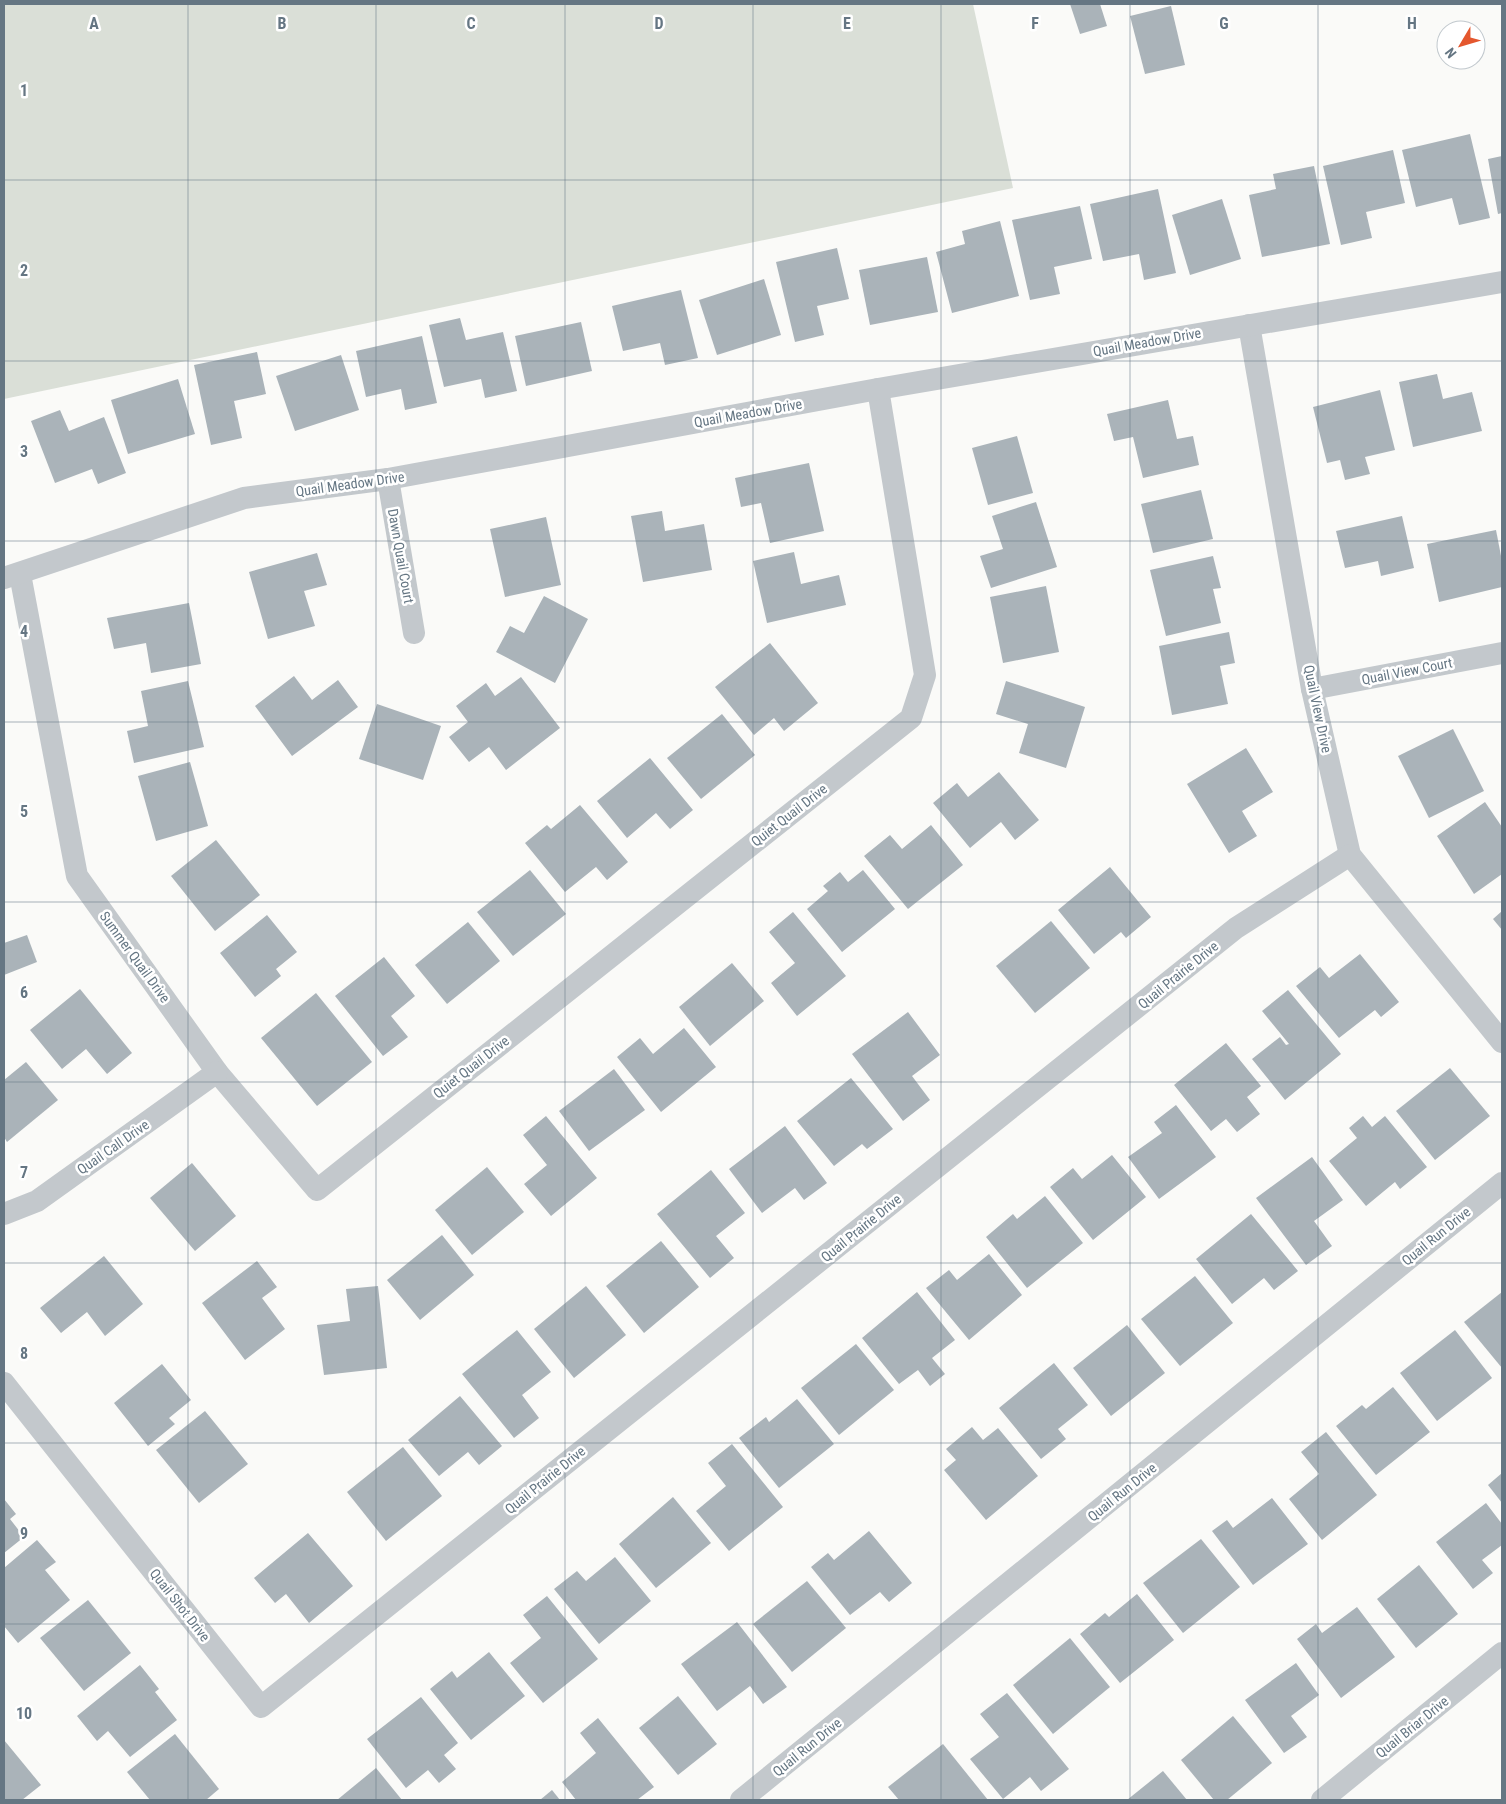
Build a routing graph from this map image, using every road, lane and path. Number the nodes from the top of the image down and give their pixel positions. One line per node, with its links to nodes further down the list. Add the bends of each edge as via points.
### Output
1 (1502, 282): 2 (street, Quail Meadow Drive)
2 (1249, 325): 3 (street, Quail Meadow Drive); 8 (street, Quail View Drive)
3 (878, 389): 4 (street, Quail Meadow Drive); 12 (street, Quiet Quail Drive, via 925,675 911,718)
4 (388, 479): 5 (street, Quail Meadow Drive, via 244,498); 6 (street, Dawn Quail Court)
5 (12, 576): 11 (street, Summer Quail Drive, via 77,876)
6 (414, 633)
7 (1502, 653): 8 (street, Quail View Court)
8 (1312, 689): 9 (street, Quail View Drive)
9 (1350, 855): 10 (street, Quail View Drive); 16 (street, Quail Prairie Drive, via 1236,928)
10 (1502, 1042)
11 (217, 1072): 12 (street, Summer Quail Drive, via 317,1190); 14 (street, Quail Call Drive, via 37,1201)
12 (404, 1121)
13 (1502, 1183): 18 (street, Quail Run Drive)
14 (4, 1214)
15 (4, 1383): 16 (street, Quail Shot Drive, via 261,1707)
16 (382, 1611)
17 (1502, 1653): 19 (street, Quail Briar Drive)
18 (741, 1800)
19 (1322, 1800)

